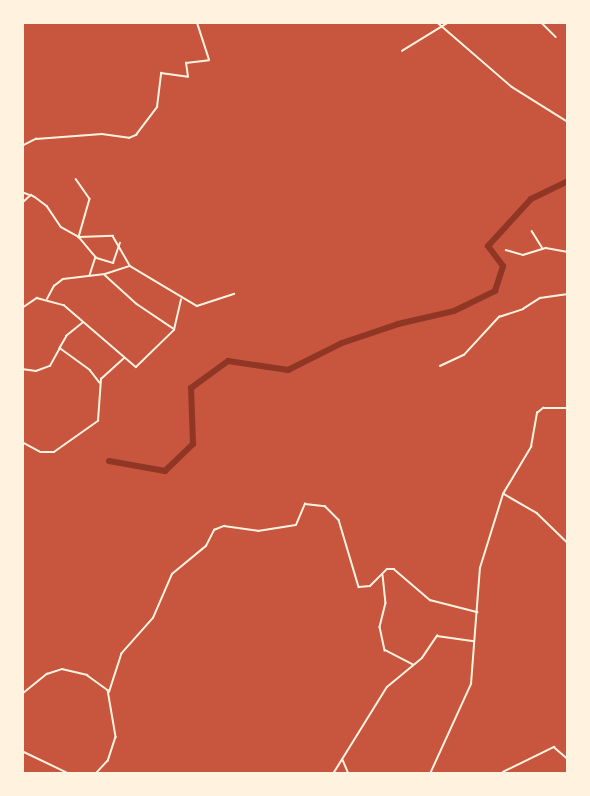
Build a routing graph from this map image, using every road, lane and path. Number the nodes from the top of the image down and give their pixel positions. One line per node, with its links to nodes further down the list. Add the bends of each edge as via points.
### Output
1 (198, 22): 11 (street, via 209,60 186,63 188,77 161,72 160,100 136,135 36,139)
2 (437, 22): 7 (street)
3 (449, 22): 7 (street)
4 (457, 22): 5 (street)
5 (469, 22)
6 (541, 22): 8 (street)
7 (441, 26): 9 (street); 10 (street, via 512,87)
8 (556, 37)
9 (402, 51)
10 (567, 122)
11 (22, 146)
12 (76, 179): 17 (street, via 90,200)
13 (22, 192): 14 (street)
14 (31, 195): 15 (street); 17 (street, via 45,204 61,227)
15 (22, 203)
16 (532, 231): 19 (street)
17 (79, 237): 18 (street, via 108,234); 22 (street)
18 (120, 242): 22 (street, via 113,263); 23 (street)
19 (543, 248): 20 (street, via 527,255); 21 (street)
20 (506, 250)
21 (567, 252)
22 (96, 257): 25 (street)
23 (130, 266): 24 (street); 28 (street)
24 (105, 274): 25 (street); 32 (street, via 136,304)
25 (90, 275): 29 (street, via 58,281)
26 (234, 294): 28 (street, via 202,306)
27 (567, 294): 35 (street, via 540,298 524,309 499,317 467,352)
28 (181, 298): 32 (street)
29 (47, 300): 30 (street, via 34,298); 31 (street, via 64,305)
30 (22, 308)
31 (84, 322): 33 (street, via 72,330); 34 (street)
32 (174, 329): 34 (street, via 138,367)
33 (60, 348): 36 (street, via 50,366 36,371); 37 (street, via 90,370)
34 (124, 357): 37 (street)
35 (440, 366)
36 (22, 369)
37 (100, 384): 39 (street, via 99,420 64,447 45,453)
38 (567, 408): 40 (street, via 543,408 537,414 531,447)
39 (22, 442)
40 (503, 494): 41 (street, via 537,513); 43 (street, via 480,568)
41 (567, 543)
42 (383, 575): 43 (street, via 387,570 397,569 430,600); 45 (street, via 386,603 380,627 385,650); 46 (street, via 370,586 359,587 343,526 325,506 302,506 296,525 258,531 219,526 202,550 172,574 153,618 121,654)
43 (477, 612): 44 (street)
44 (475, 642): 45 (street, via 437,636); 56 (street, via 469,692)
45 (414, 665): 49 (street, via 384,691)
46 (109, 692): 47 (street, via 87,675 62,669 47,674); 53 (street, via 116,737 108,761)
47 (22, 694)
48 (22, 751): 52 (street)
49 (343, 759): 54 (street); 55 (street)
50 (567, 759): 51 (street, via 554,747)
51 (503, 772)
52 (70, 774)
53 (96, 774)
54 (333, 774)
55 (349, 774)
56 (430, 774)

